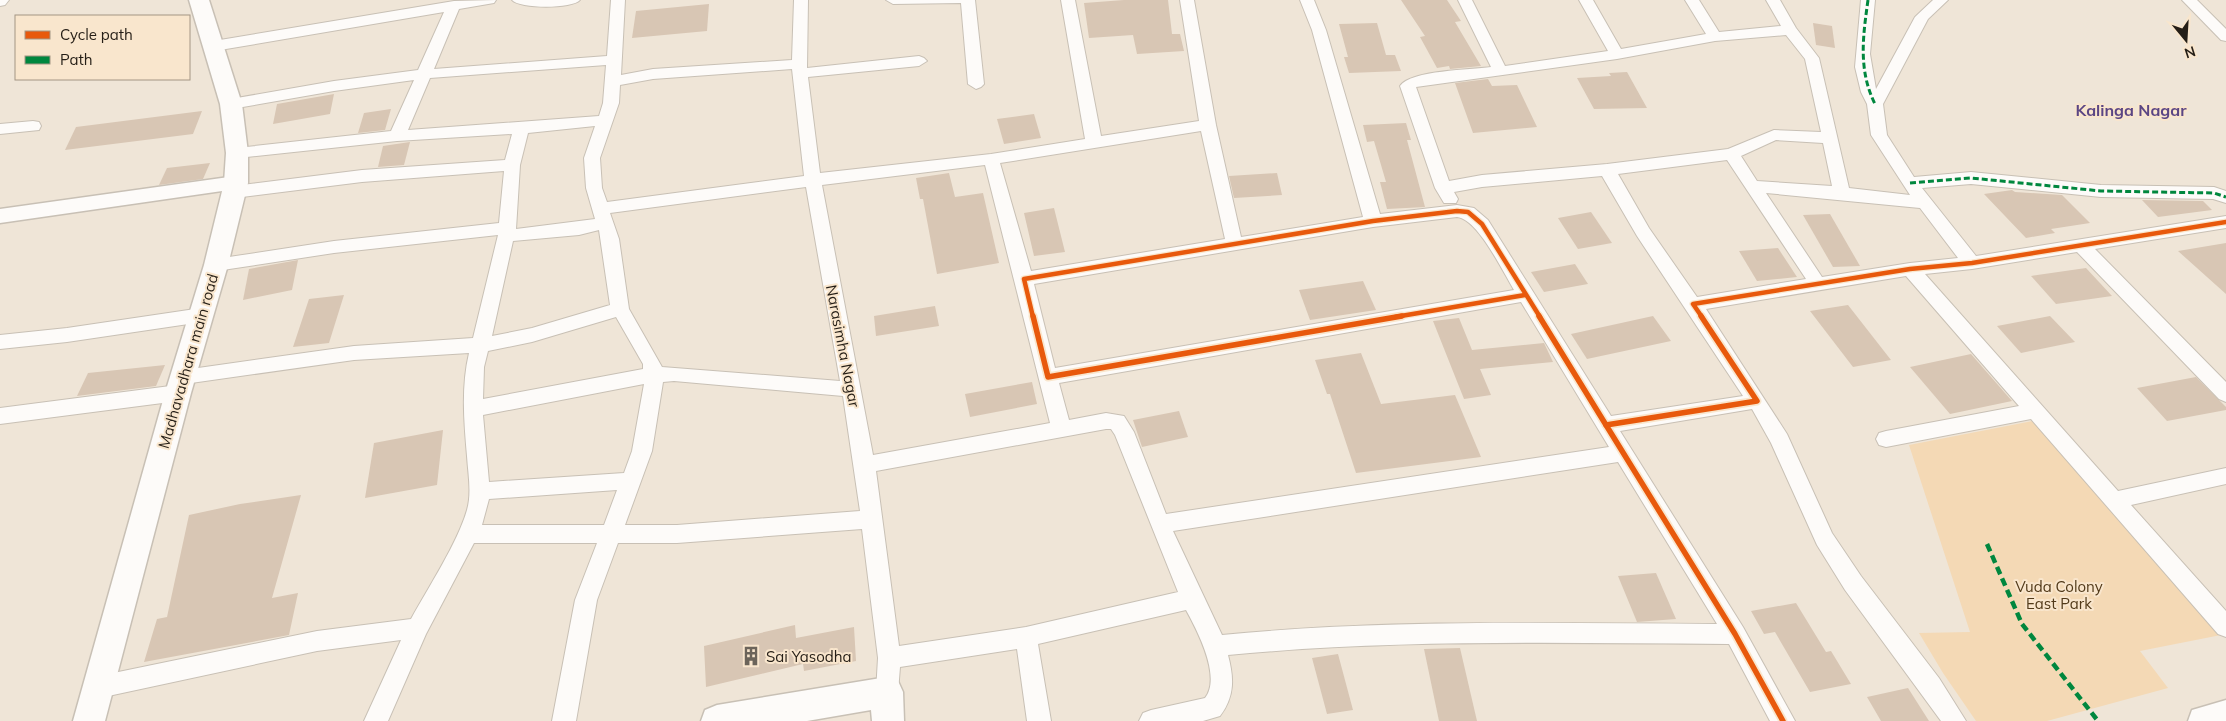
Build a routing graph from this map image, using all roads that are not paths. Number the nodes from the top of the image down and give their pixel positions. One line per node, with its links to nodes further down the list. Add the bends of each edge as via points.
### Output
1 (199, 0): 25 (main road, Madhavadhara main road)
2 (490, 0): 21 (street)
3 (519, 0): 4 (street, via 547,3)
4 (573, 0)
5 (618, 0): 27 (street)
6 (801, 0): 29 (street, Narasimha Nagar)
7 (893, 0): 20 (street)
8 (957, 0): 20 (street)
9 (968, 0): 33 (street)
10 (1068, 0): 43 (street)
11 (1187, 0): 37 (street)
12 (1307, 0): 60 (street, via 1319,30)
13 (1465, 0): 30 (street)
14 (1586, 0): 26 (street)
15 (1692, 0): 23 (street)
16 (1773, 0): 22 (street)
17 (1868, 0): 35 (street, via 1862,50 1864,82)
18 (1941, 0): 35 (street, via 1922,17)
19 (2189, 0): 24 (street)
20 (938, 1)
21 (444, 4): 25 (street); 31 (street)
22 (1790, 30): 23 (street); 42 (street, via 1812,58)
23 (1715, 37): 26 (street)
24 (2226, 37)
25 (214, 46): 34 (main road, Madhavadhara main road)
26 (1617, 54): 30 (street)
27 (614, 60): 31 (street); 32 (street)
28 (919, 61): 29 (street)
29 (800, 68): 32 (street, via 653,74); 49 (street, Narasimha Nagar)
30 (1500, 71): 53 (street, via 1422,80 1408,86)
31 (425, 74): 34 (street); 41 (street)
32 (613, 81): 36 (street)
33 (976, 84)
34 (232, 104): 44 (main road, Madhavadhara main road)
35 (1875, 104): 50 (street, via 1879,135)
36 (606, 120): 39 (street); 59 (street, via 592,158 594,188)
37 (1208, 125): 43 (street); 63 (street)
38 (33, 126): 40 (street)
39 (522, 128): 41 (street); 47 (street)
40 (0, 129)
41 (397, 136): 44 (street)
42 (1831, 139): 45 (street, via 1774,135); 54 (street)
43 (1094, 143): 46 (street)
44 (237, 154): 52 (main road, Madhavadhara main road)
45 (1731, 154): 48 (street); 51 (street)
46 (991, 159): 49 (street); 68 (street)
47 (512, 165): 52 (street); 62 (street)
48 (1606, 170): 53 (street, via 1482,180); 71 (street)
49 (813, 180): 59 (street); 79 (street, Narasimha Nagar)
50 (1910, 183): 55 (street, via 1971,178 2101,191 2214,193); 56 (street)
51 (1752, 186): 54 (street); 69 (street)
52 (235, 187): 58 (street); 66 (main road, Madhavadhara main road)
53 (1443, 188): 57 (street)
54 (1842, 193): 56 (street)
55 (2226, 197)
56 (1925, 203): 65 (street)
57 (1457, 211): 60 (street); 70 (street, via 1468,212 1477,218)
58 (0, 216)
59 (603, 216): 62 (street, via 579,229); 72 (street)
60 (1373, 221): 63 (street)
61 (2226, 222): 64 (street)
62 (507, 232): 66 (street, via 334,247); 75 (street)
63 (1234, 243): 68 (street)
64 (2080, 245): 65 (street); 80 (street)
65 (1972, 263): 67 (street)
66 (216, 265): 73 (main road, Madhavadhara main road)
67 (1910, 269): 69 (street); 83 (street)
68 (1024, 278): 77 (street)
69 (1818, 284): 71 (street)
70 (1525, 295): 77 (street); 85 (street)
71 (1693, 304): 81 (street)
72 (620, 310): 75 (street, via 532,335); 76 (street, via 652,364)
73 (202, 315): 74 (street); 78 (main road, Madhavadhara main road)
74 (0, 342)
75 (482, 345): 78 (street, via 354,353); 82 (street, via 476,367)
76 (653, 375): 79 (street, via 695,375); 82 (street); 91 (street, via 642,451)
77 (1048, 377): 86 (street)
78 (181, 385): 84 (street); 105 (main road, Madhavadhara main road)
79 (851, 389): 89 (street, Narasimha Nagar)
80 (2226, 394)
81 (1757, 401): 85 (street); 115 (street, via 1780,440 1824,539)
82 (473, 409): 92 (street)
83 (2034, 410): 87 (street); 93 (street)
84 (0, 416)
85 (1606, 425): 88 (street)
86 (1062, 430): 89 (street); 95 (street, via 1106,421 1117,422 1124,432)
87 (1886, 439)
88 (1624, 453): 95 (street); 101 (street)
89 (866, 465): 94 (street, Narasimha Nagar)
90 (2226, 476): 93 (street)
91 (632, 481): 92 (street); 97 (street)
92 (480, 491): 96 (street, via 478,509)
93 (2115, 500): 99 (street)
94 (872, 519): 97 (street, via 677,534); 104 (street, Narasimha Nagar)
95 (1160, 524): 98 (street)
96 (468, 534): 97 (street); 100 (street)
97 (608, 534): 110 (street, via 586,600)
98 (1192, 599): 102 (street); 103 (street)
99 (2226, 627)
100 (418, 628): 105 (street, via 317,641); 109 (street)
101 (1735, 634): 103 (street, via 1441,634 1312,638); 114 (street)
102 (1026, 637): 104 (street); 112 (street)
103 (1215, 646): 107 (street, via 1223,686)
104 (890, 658): 106 (street, Narasimha Nagar)
105 (99, 686): 108 (main road, Madhavadhara main road)
106 (887, 706): 111 (main road)
107 (1214, 714): 113 (street)
108 (89, 721)
109 (376, 721)
110 (564, 721)
111 (717, 721)
112 (1039, 721)
113 (1151, 721)
114 (1783, 721)
115 (1954, 721)

